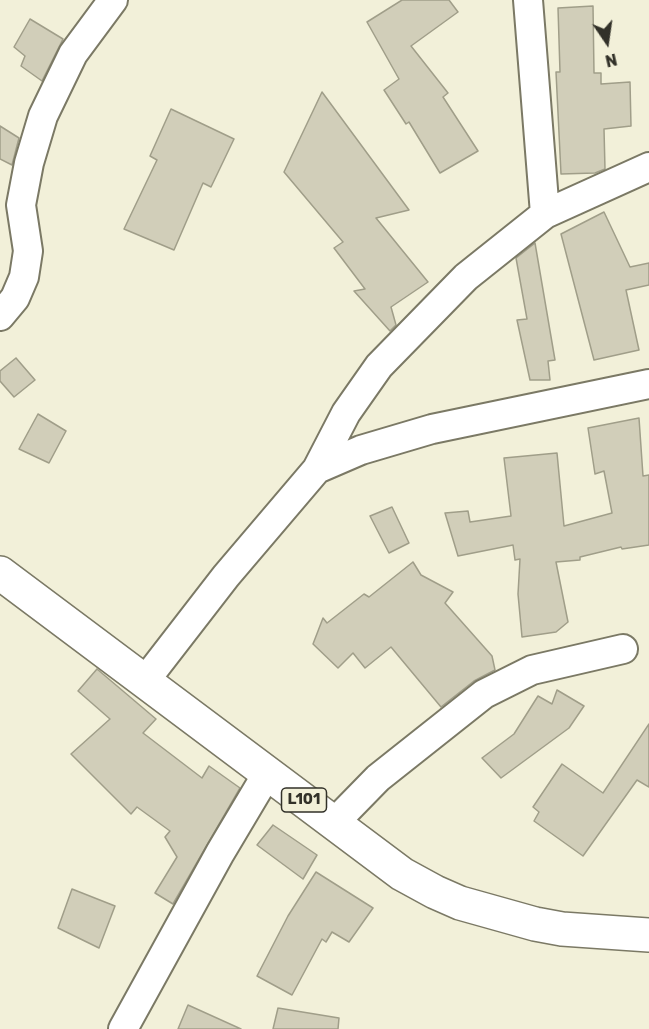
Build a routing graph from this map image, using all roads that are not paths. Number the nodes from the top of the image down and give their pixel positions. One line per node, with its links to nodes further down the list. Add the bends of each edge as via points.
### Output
1 (113, 0): 5 (street, via 73,54 43,116 21,205 28,251 24,277 15,298)
2 (528, 0): 4 (street)
3 (649, 167): 4 (street)
4 (545, 214): 7 (street, via 466,277 379,366 346,413)
5 (0, 316)
6 (649, 384): 7 (street, via 432,429 361,450)
7 (317, 469): 10 (street, via 226,576)
8 (0, 573): 10 (main road, L101)
9 (623, 649): 12 (street, via 532,670 484,694 378,778)
10 (144, 682): 11 (main road, L101)
11 (267, 774): 12 (main road, L101); 14 (street)
12 (335, 822): 13 (main road, L101, via 402,874 460,903 562,929)
13 (649, 935)
14 (123, 1029)

